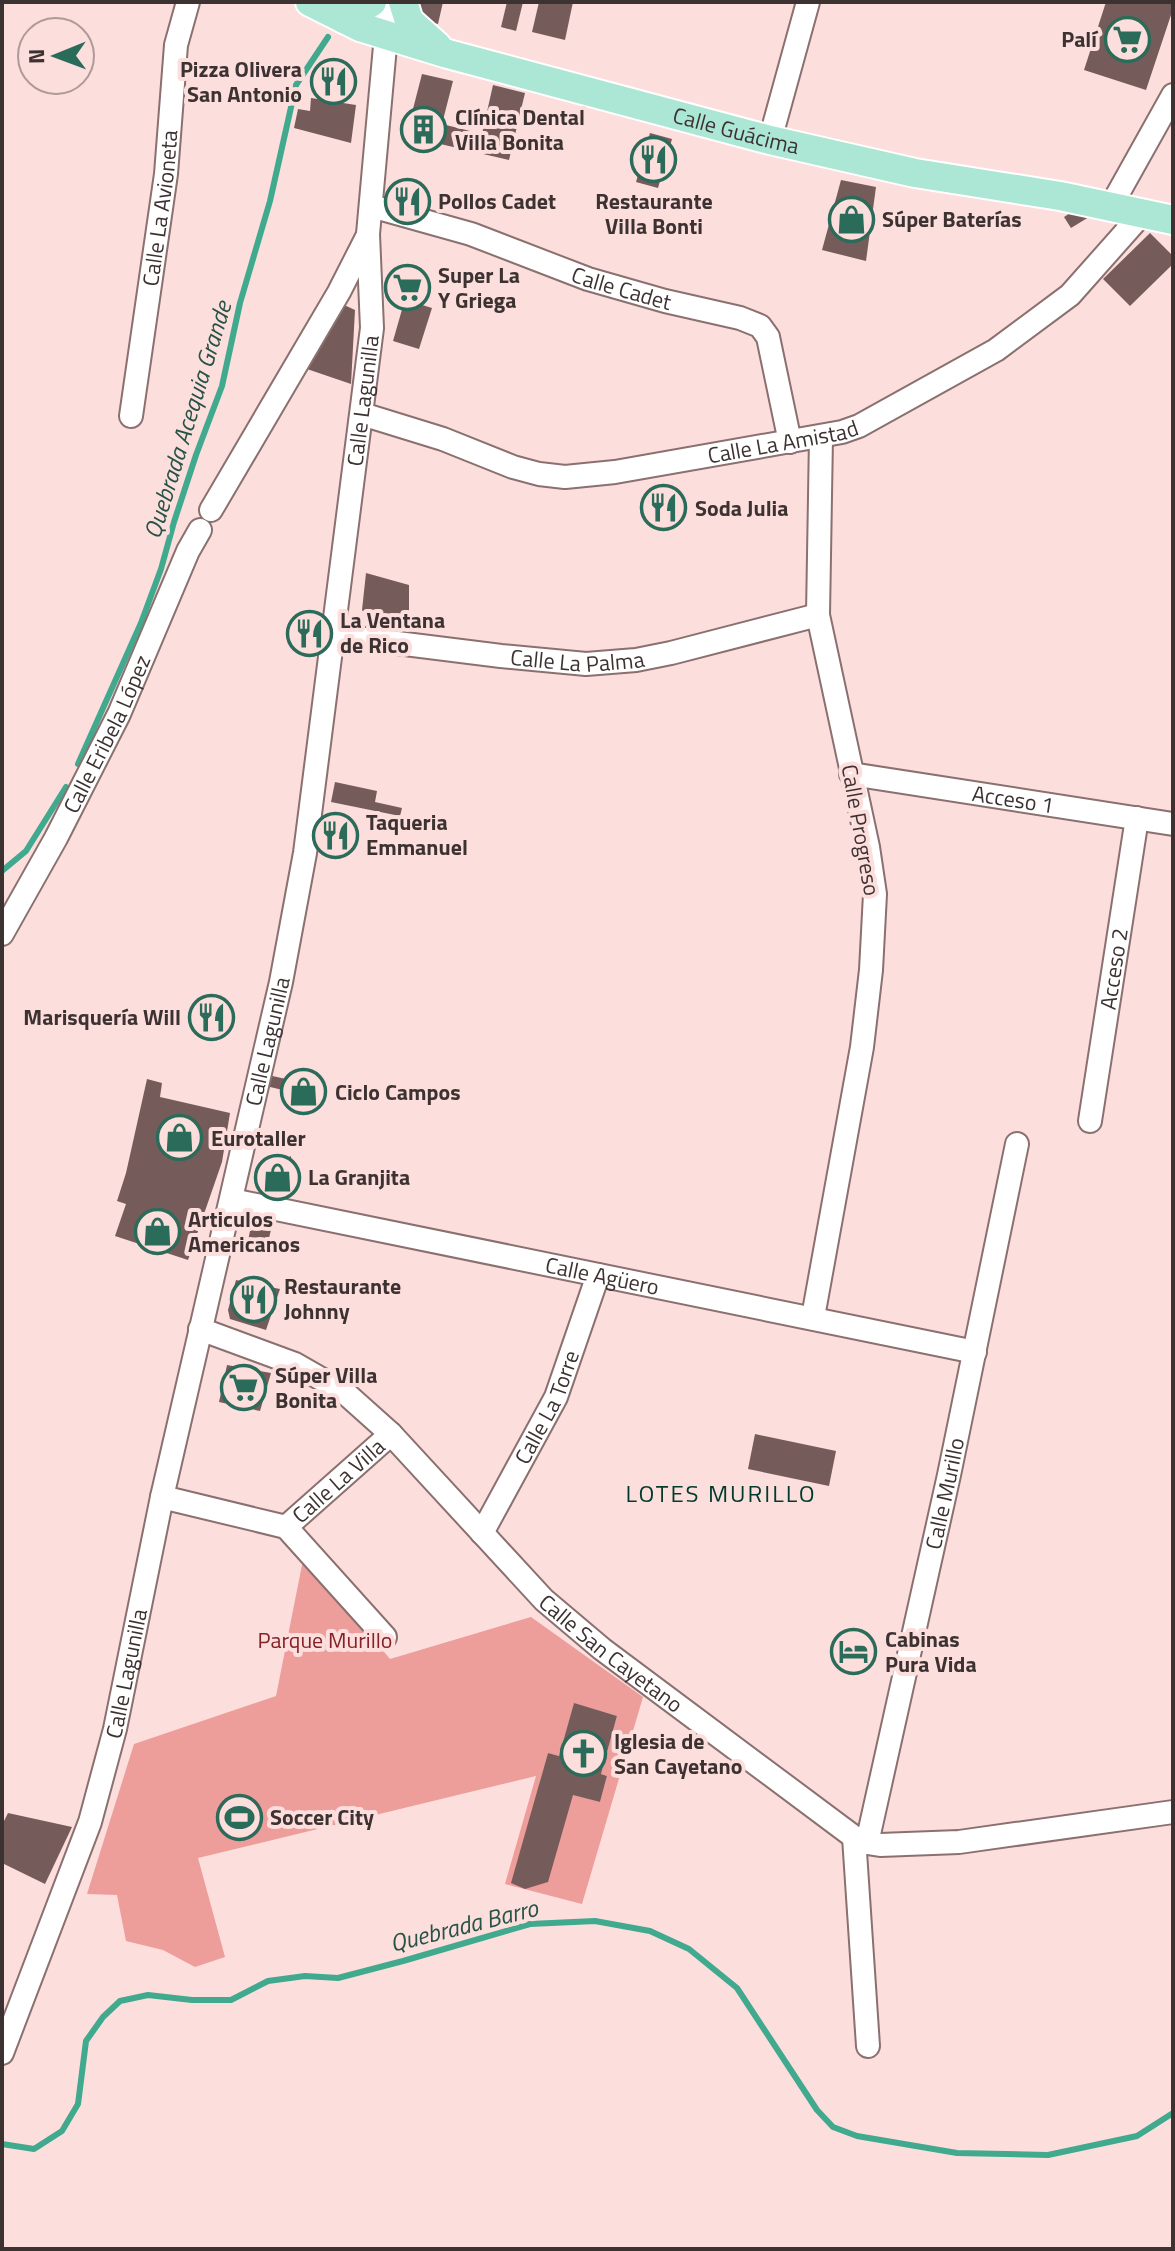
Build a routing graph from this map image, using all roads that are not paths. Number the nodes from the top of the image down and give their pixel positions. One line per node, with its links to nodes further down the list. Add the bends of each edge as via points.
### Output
1 (188, 2): 17 (street, Calle La Avioneta, via 176,45 166,174)
2 (372, 2): 6 (main road)
3 (389, 2): 7 (street, Calle Lagunilla)
4 (403, 2): 8 (main road, via 409,21)
5 (808, 2): 10 (street)
6 (327, 11): 7 (main road, Calle Guácima)
7 (385, 35): 8 (main road, Calle Guácima); 11 (street, Calle Lagunilla)
8 (448, 54): 10 (main road, Calle Guácima)
9 (1173, 95): 12 (street)
10 (770, 140): 12 (main road, Calle Guácima, via 915,173)
11 (371, 206): 15 (street, Calle Lagunilla); 19 (street, Calle Cadet, via 471,234 588,279 760,326 768,337)
12 (1111, 206): 13 (main road, Calle Guácima)
13 (1141, 215): 14 (main road, Calle Guácima); 18 (street, Calle La Amistad, via 1070,295 996,350 859,426)
14 (1173, 220)
15 (368, 234): 16 (street, Calle Lagunilla, via 372,328); 25 (street, Calle Eribela López, via 188,551 119,714)
16 (362, 414): 19 (street, Calle La Amistad, via 513,467 565,477); 21 (street, Calle Lagunilla)
17 (131, 416)
18 (821, 437): 19 (street, Calle La Amistad); 20 (street, Calle Progreso)
19 (790, 442)
20 (818, 615): 21 (street, Calle La Palma, via 671,653 586,664); 22 (street, Calle Progreso)
21 (333, 635): 28 (street, Calle Lagunilla, via 305,853)
22 (851, 774): 23 (street, Acceso 1); 30 (street, Calle Progreso, via 875,894 871,970)
23 (1137, 818): 24 (street, Acceso 1); 26 (street, Acceso 2)
24 (1173, 824)
25 (2, 934)
26 (1090, 1121)
27 (1017, 1144): 32 (street, Calle Murillo)
28 (232, 1200): 29 (street, Calle Agüero); 31 (street, Calle Lagunilla)
29 (598, 1275): 30 (street, Calle Agüero); 36 (street, Calle La Torre, via 556,1397)
30 (813, 1317): 32 (street, Calle Agüero)
31 (200, 1329): 33 (street, Calle San Cayetano, via 295,1364 344,1392); 34 (street, Calle Lagunilla)
32 (975, 1352): 39 (street, Calle Murillo)
33 (391, 1434): 35 (street, Calle La Villa); 36 (street, Calle San Cayetano)
34 (162, 1497): 35 (street, Calle La Villa); 41 (street, Calle Lagunilla, via 115,1729 90,1822)
35 (286, 1527): 37 (street, Calle La Villa)
36 (482, 1533): 39 (street, Calle San Cayetano, via 544,1600 602,1649)
37 (385, 1637)
38 (1173, 1812): 39 (street, via 959,1842 880,1845)
39 (861, 1840): 40 (street, Calle Murillo)
40 (868, 2046)
41 (2, 2053)

